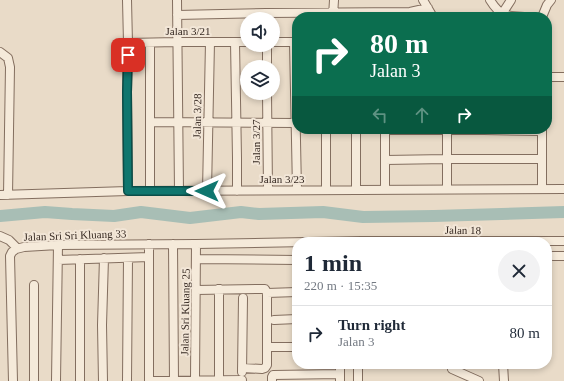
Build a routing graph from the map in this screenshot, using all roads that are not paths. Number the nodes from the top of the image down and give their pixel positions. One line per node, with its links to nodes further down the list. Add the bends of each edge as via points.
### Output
1 (127, 0): 23 (street)
2 (177, 0): 15 (street)
3 (334, 0): 9 (street)
4 (423, 0): 8 (street)
5 (490, 0): 12 (street)
6 (511, 0): 13 (street)
7 (551, 0): 14 (street)
8 (428, 8): 10 (street); 11 (street)
9 (334, 12)
10 (410, 12)
11 (431, 12)
12 (500, 12)
13 (503, 12)
14 (544, 12)
15 (177, 15): 16 (street); 17 (street)
16 (292, 15)
17 (177, 42): 18 (street, Jalan 3/21); 24 (street, Jalan 3/21); 30 (street)
18 (210, 42): 19 (street, Jalan 3/21); 31 (street, Jalan 3/28)
19 (235, 42): 20 (street, Jalan 3/21); 32 (street)
20 (240, 42)
21 (280, 42): 22 (street)
22 (292, 42)
23 (128, 43): 24 (street, Jalan 3/21); 52 (street)
24 (150, 43): 29 (street)
25 (0, 52): 57 (street, via 8,58 10,67)
26 (552, 77): 27 (street)
27 (564, 77)
28 (267, 100): 33 (street, Jalan 3/27)
29 (151, 122): 30 (street); 53 (street)
30 (178, 123): 31 (street); 54 (street)
31 (208, 123): 32 (street); 55 (street, Jalan 3/28)
32 (236, 123): 33 (street); 56 (street)
33 (267, 123): 34 (street); 46 (street, Jalan 3/27)
34 (292, 123)
35 (296, 134): 47 (street)
36 (326, 134): 48 (street)
37 (356, 134): 49 (street)
38 (385, 134): 43 (street)
39 (447, 134): 41 (street)
40 (542, 134): 42 (street)
41 (447, 158): 42 (street); 43 (street); 51 (street)
42 (542, 159): 44 (street)
43 (385, 160): 50 (street)
44 (542, 189): 45 (street, Jalan 3/23); 51 (street, Jalan 3/23)
45 (564, 189)
46 (268, 190): 47 (street, Jalan 3/23); 56 (street, Jalan 3/23)
47 (297, 190): 48 (street, Jalan 3/23)
48 (326, 190): 49 (street, Jalan 3/23)
49 (356, 190): 50 (street, Jalan 3/23)
50 (385, 190): 51 (street, Jalan 3/23)
51 (448, 190)
52 (128, 191): 53 (street, Jalan 3/23); 57 (street, Jalan 3/23)
53 (150, 191): 54 (street, Jalan 3/23)
54 (179, 191): 55 (street, Jalan 3/23)
55 (207, 191): 56 (street, Jalan 3/23)
56 (237, 191)
57 (4, 195)
58 (0, 236): 66 (street)
59 (552, 241): 60 (street, Jalan 18)
60 (564, 241)
61 (292, 242): 64 (street, Jalan 18)
62 (149, 244): 63 (street, Jalan Sri Sri Kluang 33); 65 (street, Jalan Sri Sri Kluang 33); 69 (street)
63 (173, 244): 64 (street, Jalan Sri Sri Kluang 33); 99 (street)
64 (196, 244): 73 (street, Jalan Sri Kluang 25)
65 (58, 245): 66 (street, Jalan Sri Sri Kluang 33); 74 (street)
66 (17, 248): 92 (street, Jalan Sri Sri Kluang 33, via 10,256)
67 (552, 256): 68 (street)
68 (564, 256)
69 (149, 257): 71 (street); 98 (street)
70 (104, 258): 71 (street); 72 (street); 96 (street)
71 (128, 258): 97 (street)
72 (80, 259): 74 (street); 95 (street)
73 (196, 259): 75 (street); 78 (street, Jalan Sri Kluang 25)
74 (58, 260): 94 (street)
75 (292, 260)
76 (34, 285): 93 (street)
77 (219, 289): 78 (street); 80 (street, via 261,289); 101 (street)
78 (196, 290): 100 (street, Jalan Sri Kluang 25)
79 (292, 292): 80 (street)
80 (267, 293): 84 (street)
81 (243, 298): 86 (street)
82 (292, 319): 83 (street)
83 (274, 320)
84 (267, 347): 85 (street); 86 (street, via 266,368)
85 (292, 347)
86 (242, 368): 102 (street)
87 (358, 369): 103 (street)
88 (452, 369): 104 (street)
89 (503, 369): 105 (street)
90 (273, 378): 91 (street)
91 (340, 378)
92 (13, 381)
93 (34, 381)
94 (56, 381)
95 (80, 381)
96 (102, 381)
97 (127, 381)
98 (149, 381): 99 (street)
99 (174, 381): 100 (street)
100 (195, 381): 101 (street)
101 (219, 381): 102 (street)
102 (242, 381)
103 (358, 381)
104 (479, 381)
105 (504, 381)

